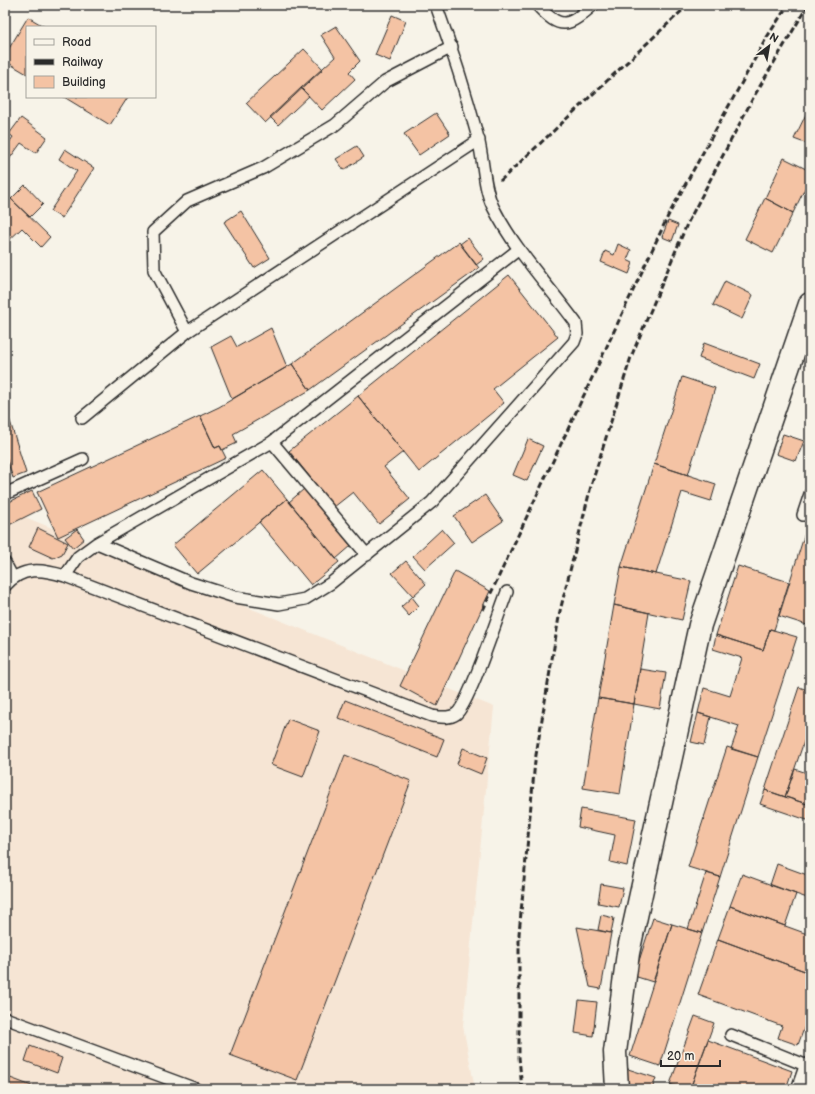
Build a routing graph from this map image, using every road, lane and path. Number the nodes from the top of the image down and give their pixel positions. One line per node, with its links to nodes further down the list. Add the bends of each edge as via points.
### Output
1 (436, 5): 4 (lane)
2 (537, 5): 3 (lane, via 554,21 563,23 572,22)
3 (593, 5)
4 (452, 47): 5 (lane); 8 (lane, via 385,82 335,125 263,168 187,201 153,232 154,270)
5 (479, 140): 6 (lane, via 485,179 493,206); 8 (lane)
6 (519, 249): 10 (lane); 16 (lane, via 576,323 577,334 574,342 432,502)
7 (810, 304): 26 (street, via 700,625 628,953 615,1052)
8 (187, 332): 9 (lane)
9 (82, 418)
10 (272, 442): 15 (lane); 16 (lane)
11 (83, 459): 12 (lane)
12 (5, 494)
13 (810, 494): 14 (lane)
14 (803, 515)
15 (97, 543): 16 (lane, via 191,583 235,597 279,604 305,599); 18 (lane, via 78,557)
16 (367, 555)
17 (5, 563): 19 (lane)
18 (65, 576): 19 (lane, via 35,569); 21 (lane, via 432,716 446,718 456,714 469,694)
19 (13, 578): 20 (lane)
20 (5, 586)
21 (507, 592)
22 (5, 1018): 25 (lane)
23 (731, 1035): 24 (lane)
24 (810, 1068): 27 (street)
25 (196, 1089)
26 (618, 1089)
27 (803, 1089)

